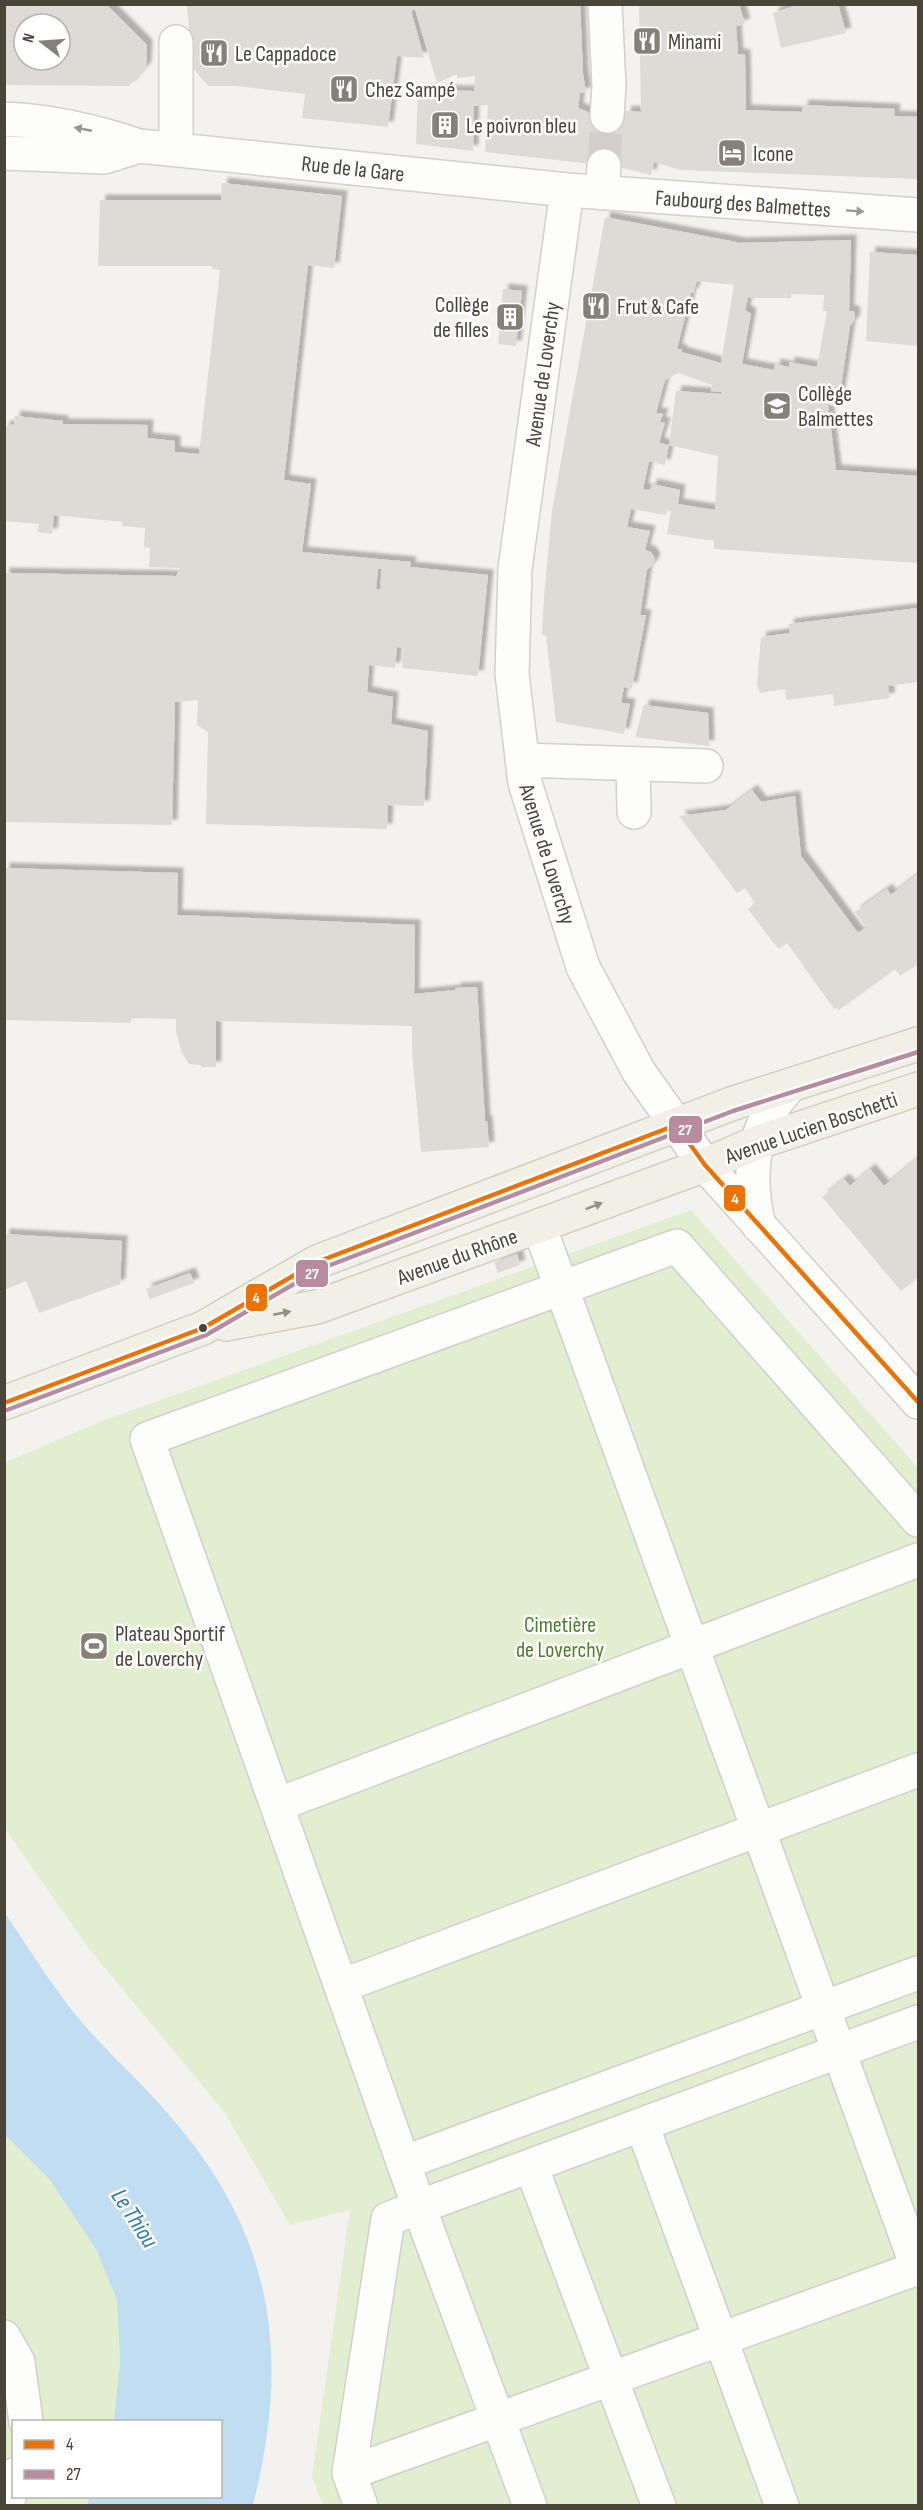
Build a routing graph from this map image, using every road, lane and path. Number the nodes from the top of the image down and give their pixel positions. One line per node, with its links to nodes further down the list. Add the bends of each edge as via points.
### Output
1 (605, 4): 3 (street)
2 (176, 42): 6 (street)
3 (607, 117)
4 (4, 119): 5 (street, Rue de la Gare, one-way to 4, via 38,120)
5 (139, 146): 6 (street, Rue de la Gare); 7 (street, Rue de la Gare, via 104,157)
6 (176, 149): 8 (street, Rue de la Gare)
7 (4, 153)
8 (567, 190): 9 (street, Faubourg des Balmettes, one-way to 9, via 603,180); 10 (street, Avenue de Loverchy, via 515,569 512,674)
9 (918, 215)
10 (522, 760): 11 (street); 17 (street, Avenue de Loverchy, via 525,783 584,967 639,1072)
11 (633, 764): 12 (street); 13 (street)
12 (706, 766)
13 (634, 812)
14 (918, 1044): 15 (main road, Avenue Lucien Boschetti)
15 (790, 1086): 17 (main road, Avenue Lucien Boschetti); 18 (street, via 770,1112)
16 (918, 1089): 18 (main road, Avenue Lucien Boschetti)
17 (676, 1125): 19 (street, Avenue de Loverchy); 23 (main road, Avenue du Rhône, via 317,1262)
18 (756, 1143): 19 (main road, Avenue Lucien Boschetti); 21 (street, via 753,1202)
19 (705, 1165): 20 (main road, Avenue du Rhône, one-way to 19); 21 (street, Avenue de Loverchy)
20 (539, 1226): 22 (street); 23 (main road, Avenue du Rhône, one-way to 20, via 317,1307)
21 (759, 1227): 24 (street, Avenue de Loverchy)
22 (561, 1288): 26 (street, via 677,1246); 28 (street); 30 (street, via 147,1439)
23 (203, 1328): 25 (main road, Avenue du Rhône)
24 (918, 1402)
25 (4, 1403)
26 (918, 1520)
27 (918, 1560): 28 (street)
28 (692, 1647): 30 (street); 31 (street)
29 (918, 1770): 31 (street)
30 (277, 1805): 33 (street)
31 (759, 1830): 33 (street); 34 (street)
32 (918, 1973): 34 (street)
33 (341, 1986): 38 (street)
34 (823, 2008): 36 (street); 38 (street)
35 (918, 2022): 36 (street)
36 (839, 2051): 37 (street); 41 (street)
37 (642, 2125): 39 (street); 43 (street)
38 (403, 2163): 40 (street)
39 (531, 2166): 40 (street); 44 (street)
40 (419, 2207): 45 (street); 47 (street, via 388,2218)
41 (918, 2268): 43 (street)
42 (4, 2337): 46 (street, via 18,2362)
43 (721, 2339): 44 (street); 53 (street)
44 (611, 2379): 45 (street); 52 (street)
45 (498, 2419): 47 (street); 51 (street)
46 (26, 2420)
47 (349, 2473): 50 (street)
48 (12, 2485): 49 (street)
49 (8, 2505)
50 (361, 2505)
51 (530, 2505)
52 (659, 2505)
53 (782, 2505)

